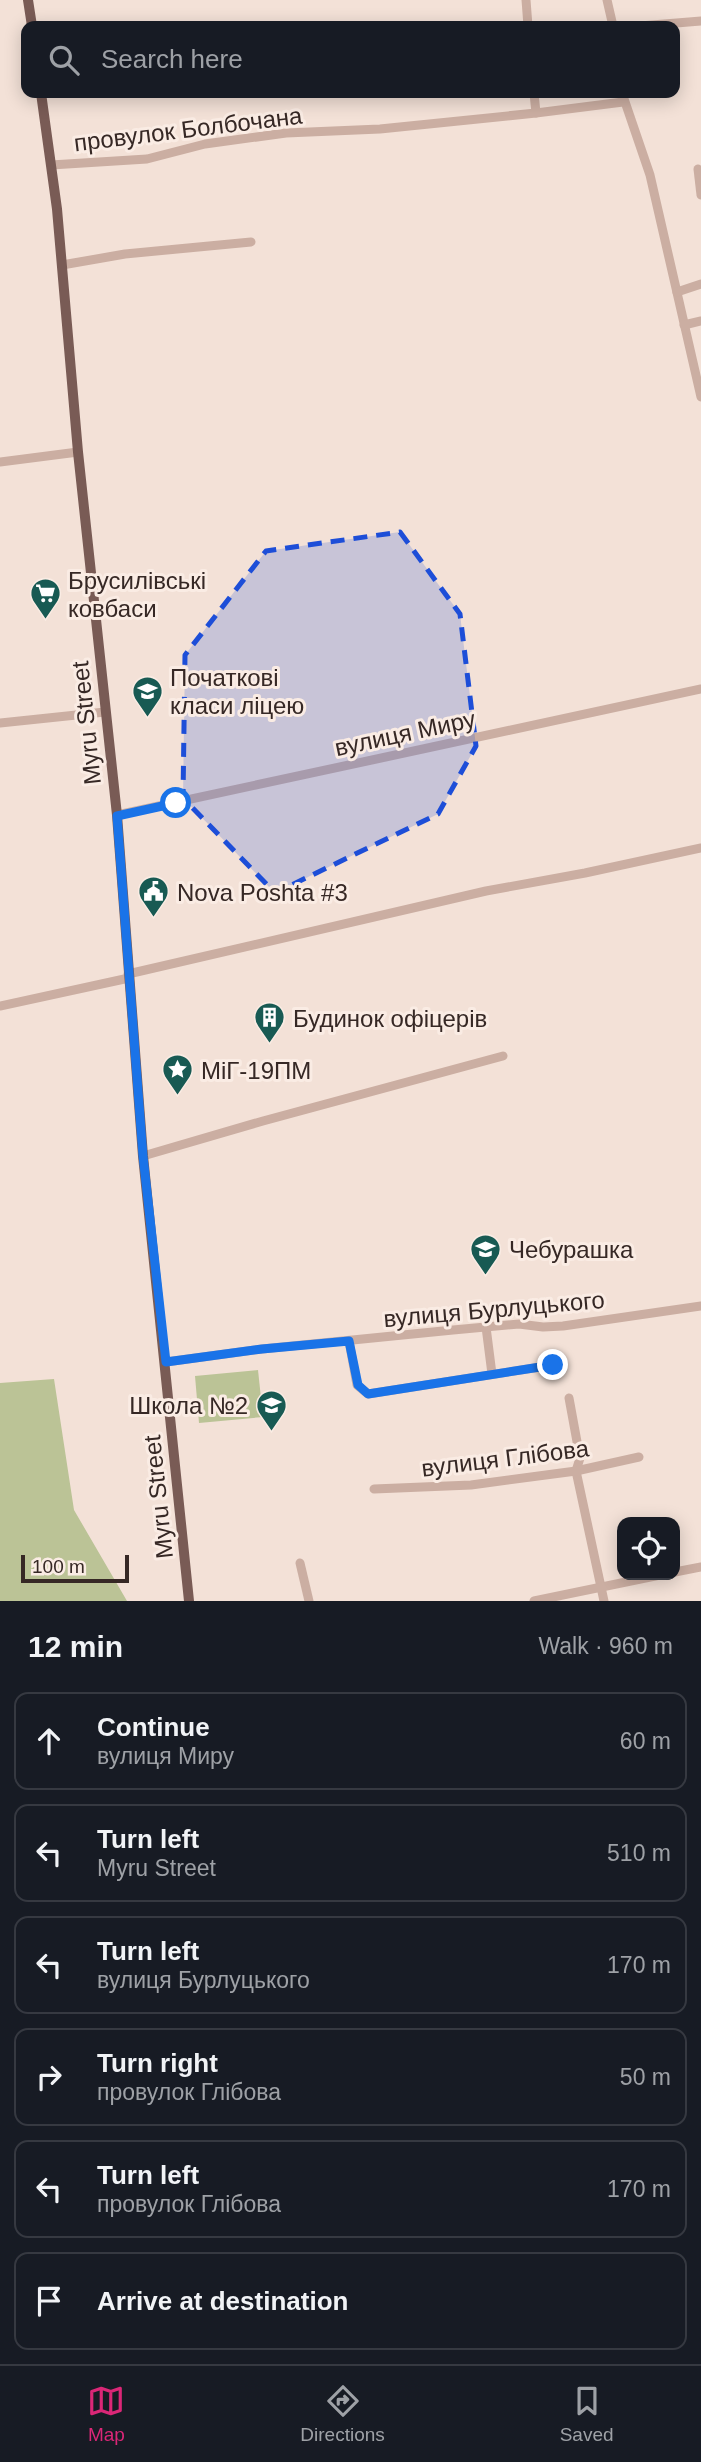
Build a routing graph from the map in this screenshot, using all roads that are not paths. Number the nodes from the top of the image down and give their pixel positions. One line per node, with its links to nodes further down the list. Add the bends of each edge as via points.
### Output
1 (28, 0): 4 (main road)
2 (526, 0): 5 (street)
3 (607, 0): 6 (street)
4 (31, 21)
5 (528, 21)
6 (612, 21)
7 (701, 21): 8 (street)
8 (680, 23)
9 (42, 98): 14 (main road, Myru Street)
10 (534, 98): 13 (street)
11 (618, 98): 13 (street, провулок Болбочана)
12 (623, 98): 20 (street, via 650,175)
13 (536, 113): 14 (street, провулок Болбочана, via 286,134 205,144 147,159)
14 (51, 165): 18 (main road, Myru Street)
15 (698, 169): 16 (street)
16 (701, 195)
17 (251, 242): 18 (street)
18 (62, 265): 24 (main road, Myru Street)
19 (701, 284): 20 (street)
20 (677, 292): 22 (street)
21 (701, 321): 22 (street)
22 (684, 325): 23 (street)
23 (701, 397)
24 (78, 452): 25 (street); 27 (main road, Myru Street)
25 (0, 462)
26 (701, 689): 29 (street, вулиця Миру)
27 (105, 712): 28 (street); 29 (main road, Myru Street)
28 (0, 723)
29 (117, 816): 31 (main road, Myru Street)
30 (701, 848): 31 (street, via 486,891)
31 (129, 976): 32 (street); 34 (main road, Myru Street)
32 (0, 1006)
33 (503, 1056): 34 (street)
34 (143, 1156): 38 (main road, Myru Street)
35 (701, 1306): 36 (street, вулиця Бурлуцького, via 563,1326)
36 (486, 1327): 37 (street, вулиця Бурлуцького); 40 (street)
37 (349, 1341): 38 (street, вулиця Бурлуцького); 40 (street, via 358,1385 368,1394)
38 (166, 1362): 50 (main road, Myru Street)
39 (553, 1365): 40 (street)
40 (492, 1374)
41 (569, 1398): 43 (street, via 580,1458)
42 (639, 1457): 43 (street, вулиця Глібова)
43 (576, 1471): 44 (street, вулиця Глібова, via 471,1485); 49 (street)
44 (374, 1489)
45 (300, 1563): 51 (street)
46 (701, 1567): 47 (street)
47 (680, 1571)
48 (635, 1580): 49 (street)
49 (600, 1587): 52 (street); 53 (street)
50 (189, 1601)
51 (309, 1601)
52 (534, 1601)
53 (604, 1601)

